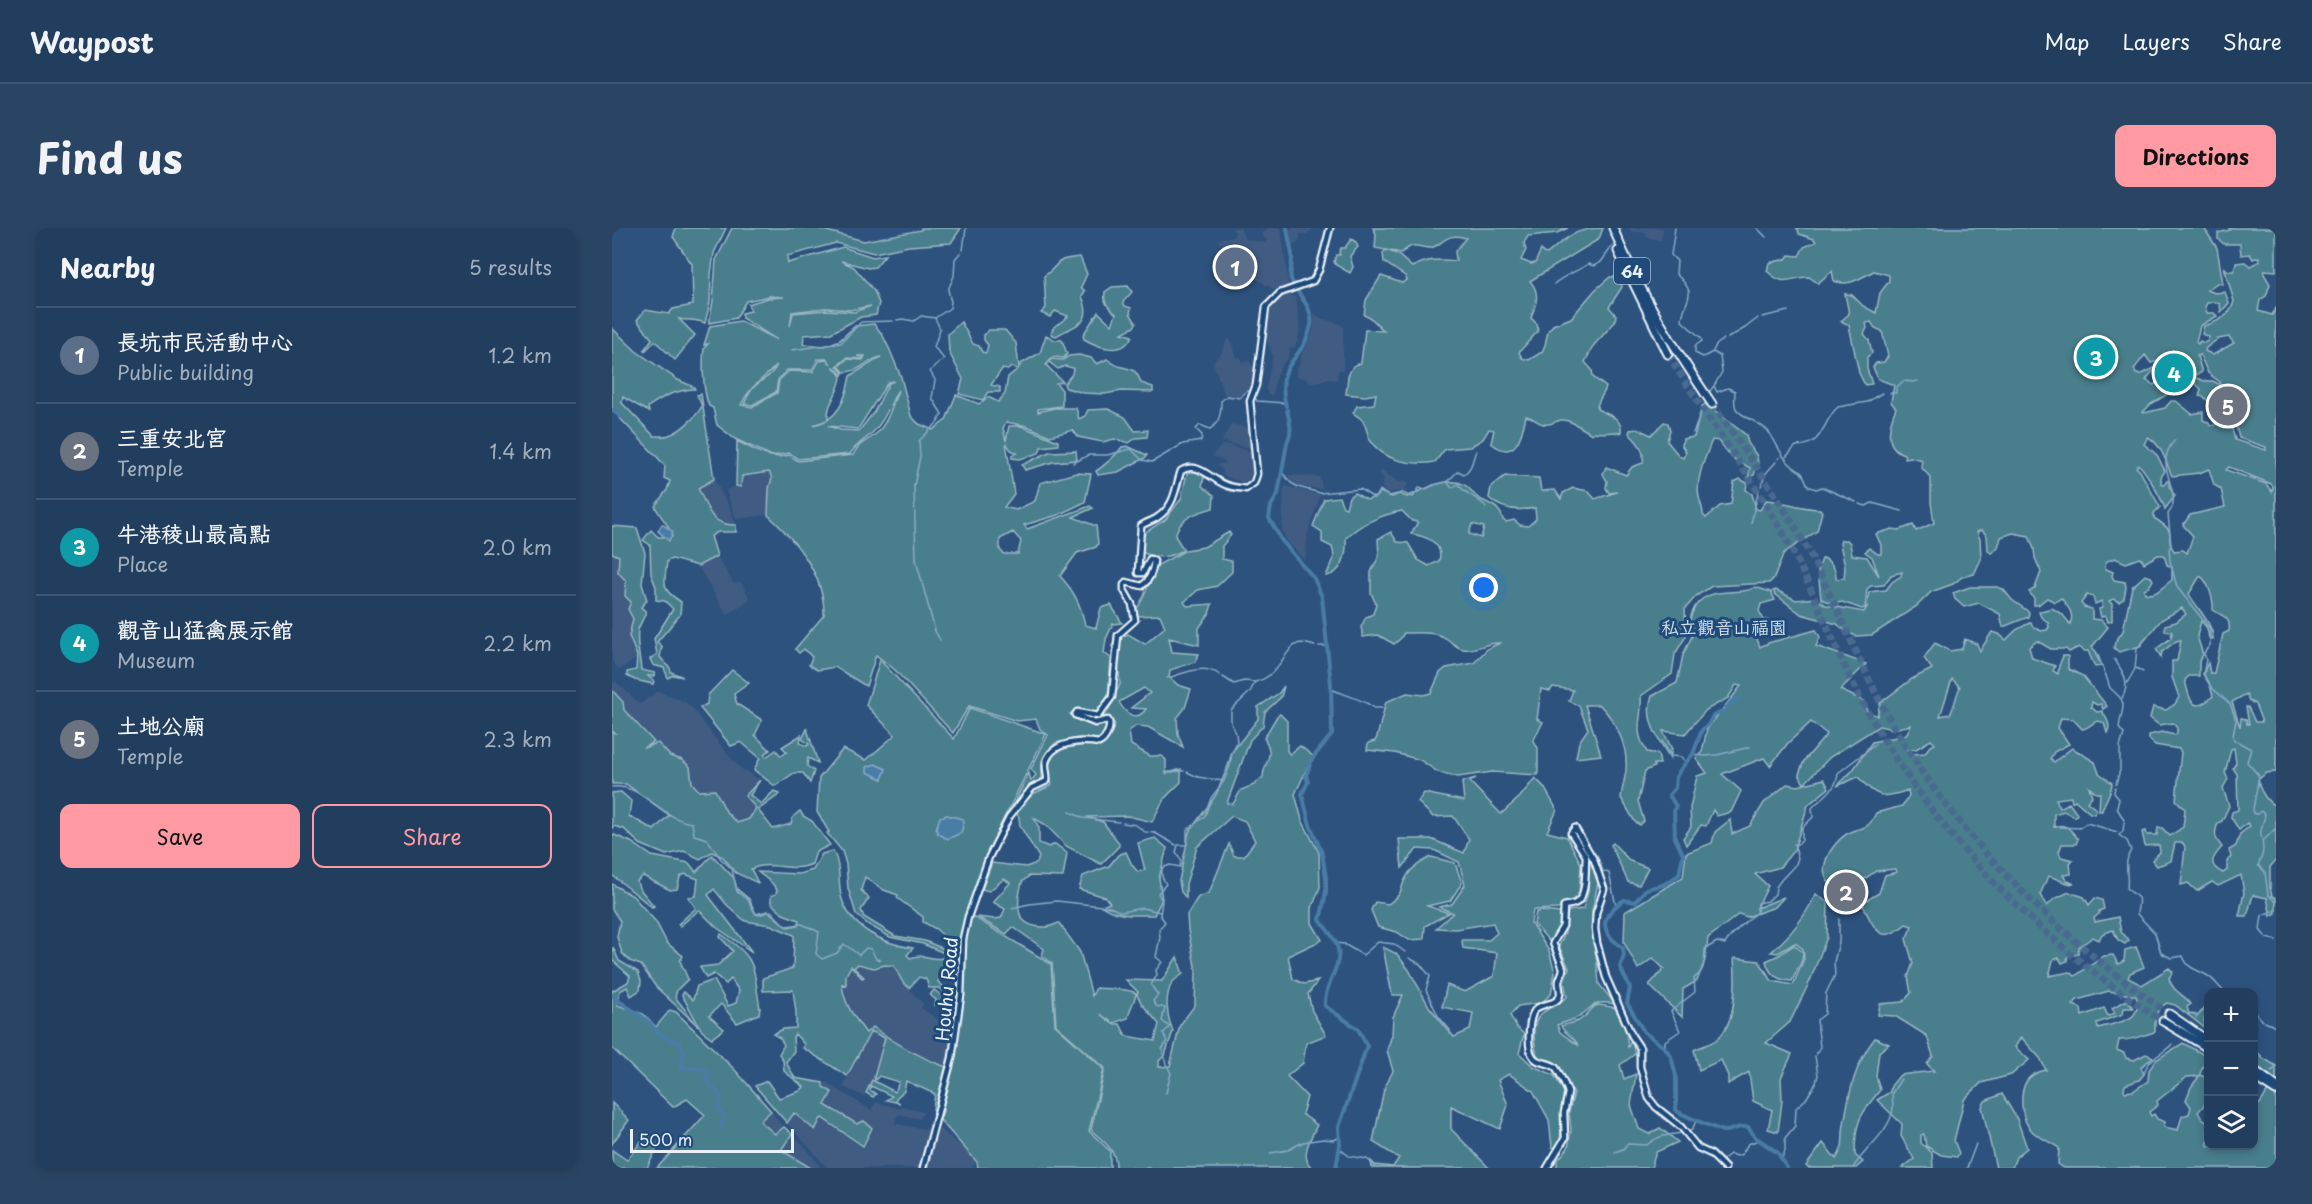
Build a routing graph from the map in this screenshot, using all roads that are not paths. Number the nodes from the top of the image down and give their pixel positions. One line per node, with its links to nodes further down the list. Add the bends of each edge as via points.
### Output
1 (1330, 228): 14 (main road, Houhu Road, via 1313,281 1276,296 1266,307 1256,385 1250,401 1257,459 1254,483 1246,489 1237,488 1192,467 1181,471 1167,509 1139,530 1138,573 1143,573 1149,560 1154,564 1145,584 1124,585 1135,618 1118,635 1112,697 1098,716 1075,714 1095,723 1108,720 1104,739 1099,743 1082,741 1058,747 1047,760 1047,781 1032,788 1009,817 987,864 964,932 952,1058)
2 (1611, 228): 3 (highway, 64, via 1641,302); 4 (highway, 64, via 1675,348)
3 (1668, 354)
4 (1712, 404)
5 (2169, 1014): 7 (highway)
6 (2163, 1021): 8 (highway)
7 (2204, 1038)
8 (2204, 1046)
9 (2258, 1075): 11 (highway)
10 (2258, 1077): 12 (highway)
11 (2276, 1084)
12 (2276, 1092)
13 (1721, 1164): 15 (main road, via 1698,1148 1649,1098 1640,1067 1640,1048 1606,977 1597,943 1597,908 1604,889 1594,860 1575,828 1571,833 1586,856 1586,879 1577,902 1564,906 1562,929 1554,939 1563,968 1561,993 1553,1003 1538,1007 1530,1023 1533,1056 1557,1069 1569,1093 1563,1145)
14 (923, 1168)
15 (1547, 1168)

